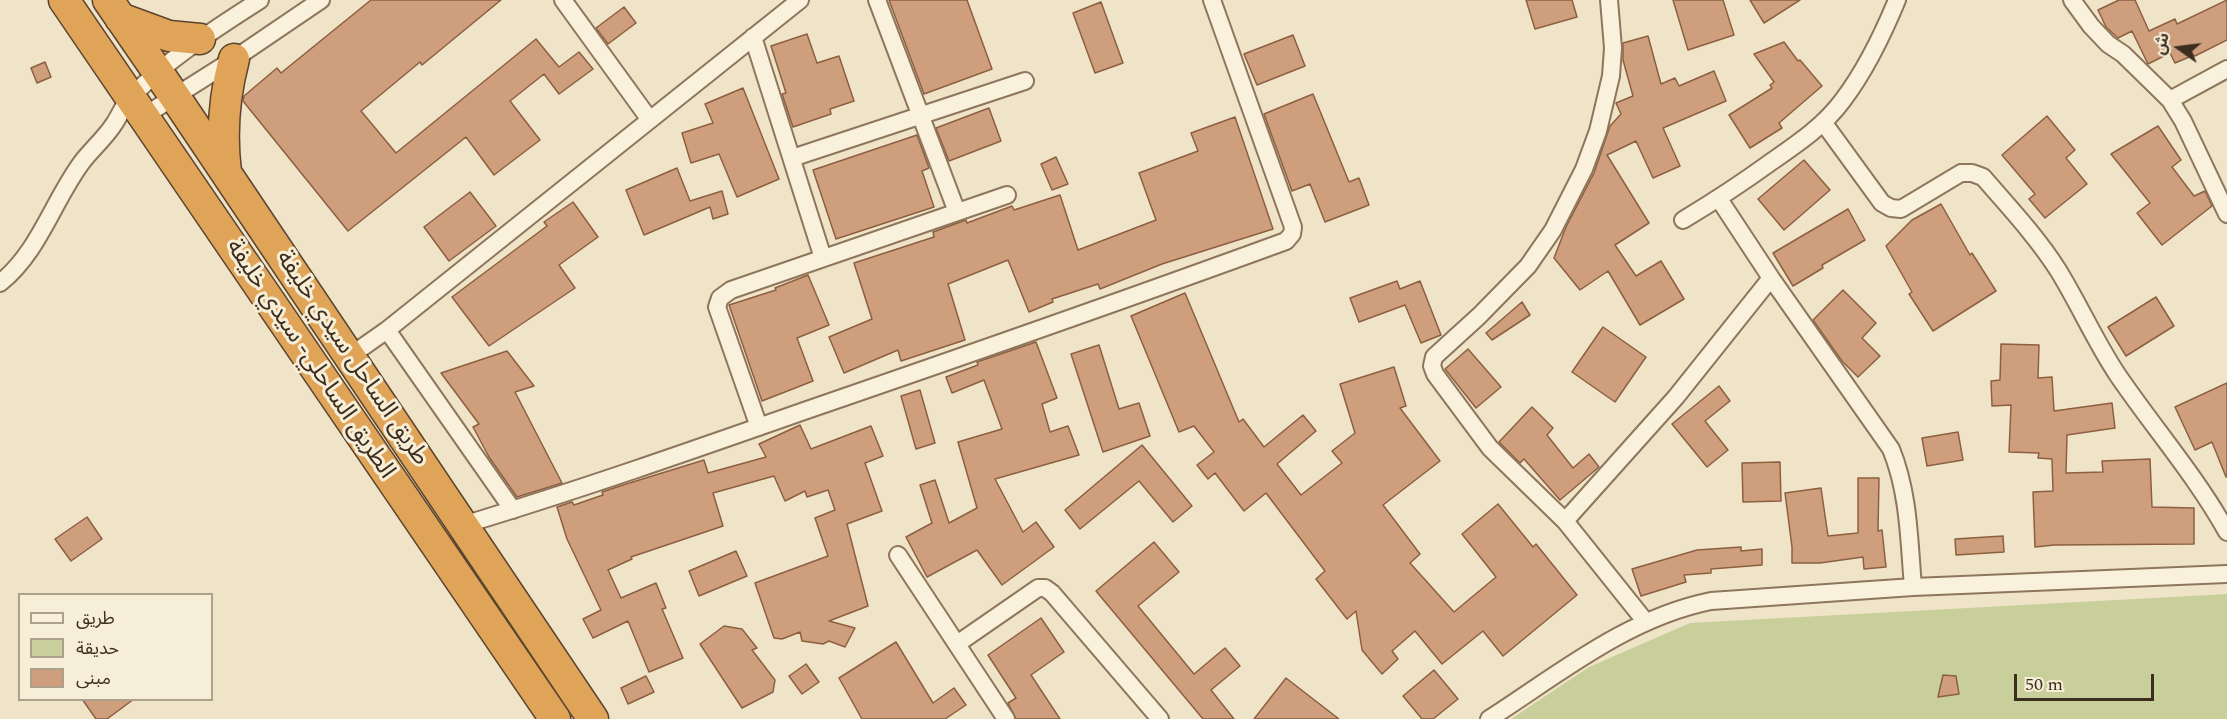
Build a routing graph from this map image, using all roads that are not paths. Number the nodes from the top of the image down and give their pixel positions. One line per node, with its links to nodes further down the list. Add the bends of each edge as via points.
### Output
1 (64, 0): 19 (highway, الطريق الساحلي- سيدي خليفة)
2 (260, 0): 13 (street)
3 (321, 0): 14 (street)
4 (563, 0): 21 (street)
5 (800, 0): 12 (street)
6 (877, 0): 20 (street)
7 (1212, 0): 35 (street, via 1293,227 1286,241)
8 (1609, 0): 37 (street, via 1611,76 1584,169 1553,230 1528,266 1434,357 1432,366 1490,448)
9 (1897, 0): 22 (street, via 1864,67)
10 (2072, 0): 18 (street, via 2091,26)
11 (114, 9): 13 (highway, via 156,33); 17 (highway, طريق الساحل سيدي خليفة)
12 (753, 37): 21 (street); 23 (street)
13 (200, 39): 17 (street)
14 (234, 59): 17 (street); 24 (highway, via 225,105)
15 (2227, 69): 18 (street)
16 (1025, 81): 20 (street)
17 (167, 85): 19 (street); 19 (street); 24 (highway, طريق الساحل سيدي خليفة)
18 (2170, 100): 28 (street)
19 (137, 107): 32 (street, via 113,125 81,163 31,249); 45 (highway, الطريق الساحلي- سيدي خليفة)
20 (921, 117): 23 (street); 27 (street)
21 (650, 120): 33 (street)
22 (1823, 122): 26 (street); 39 (street, via 1882,202 1891,208 1901,209 1961,173 1983,177 2058,270 2097,344)
23 (792, 158): 30 (street)
24 (227, 175): 34 (highway, طريق الساحل سيدي خليفة)
25 (1007, 195): 27 (street)
26 (1719, 199): 29 (street); 31 (street)
27 (957, 212): 30 (street)
28 (2227, 214)
29 (1683, 220)
30 (824, 258): 35 (street, via 731,290 720,298 717,307)
31 (1771, 278): 37 (street, via 1676,397); 42 (street, via 1891,449 1906,500)
32 (0, 283)
33 (387, 330): 34 (street); 36 (street)
34 (350, 356): 38 (highway, طريق الساحل سيدي خليفة)
35 (759, 427): 36 (street)
36 (513, 510): 38 (street)
37 (1565, 520): 43 (street)
38 (463, 525): 46 (highway, طريق الساحل سيدي خليفة)
39 (2227, 532)
40 (898, 555): 44 (street)
41 (2227, 574): 42 (street)
42 (1913, 587): 43 (street, via 1711,601)
43 (1645, 621): 49 (street)
44 (957, 644): 47 (street); 48 (street, via 1038,588 1045,588)
45 (555, 719)
46 (593, 719)
47 (1006, 719)
48 (1160, 719)
49 (1489, 719)

